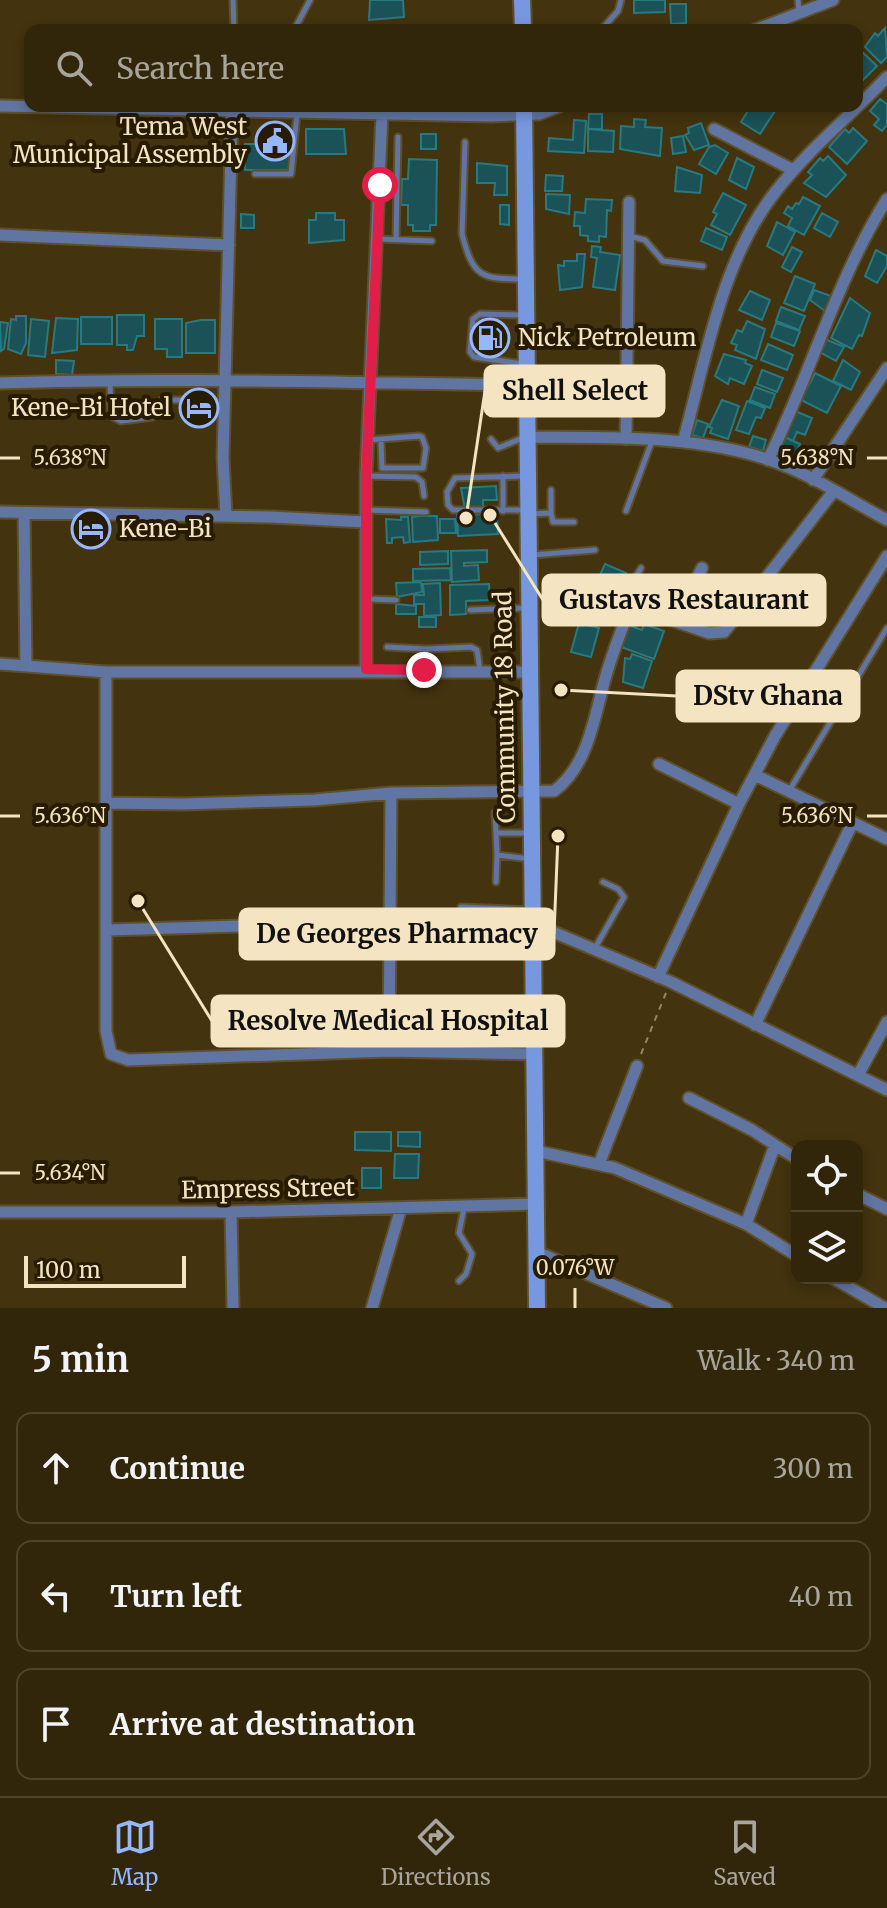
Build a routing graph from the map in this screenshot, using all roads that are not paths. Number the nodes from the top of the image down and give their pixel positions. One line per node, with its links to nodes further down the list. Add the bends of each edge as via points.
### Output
1 (233, 0): 8 (lane)
2 (310, 0): 9 (lane)
3 (522, 0): 10 (main road)
4 (621, 0): 11 (lane)
5 (798, 0): 7 (lane)
6 (833, 0): 7 (street)
7 (799, 13): 12 (street)
8 (234, 24)
9 (297, 24)
10 (523, 24)
11 (606, 24)
12 (771, 24)
13 (887, 77): 14 (street)
14 (863, 101)
15 (0, 106): 16 (street)
16 (24, 107)
17 (232, 112): 21 (street); 35 (street)
18 (413, 112): 22 (street)
19 (524, 112): 37 (main road, Community 18 Road)
20 (852, 112): 26 (street)
21 (297, 113): 22 (street); 27 (lane, via 291,174)
22 (382, 114): 32 (street)
23 (714, 129): 26 (street)
24 (398, 137): 33 (lane)
25 (465, 142): 37 (lane, via 466,248 478,273 489,279)
26 (793, 170): 53 (street, via 760,214 738,256)
27 (255, 174)
28 (887, 199): 54 (street, via 862,241)
29 (629, 202): 31 (street)
30 (0, 235): 35 (street)
31 (628, 236): 36 (lane, via 645,240 663,261); 50 (street)
32 (379, 239): 33 (lane); 44 (street)
33 (396, 240): 34 (lane)
34 (432, 241)
35 (229, 245): 42 (street)
36 (703, 266)
37 (524, 279): 38 (main road, Community 18 Road)
38 (524, 315): 39 (main road, Community 18 Road); 39 (lane, via 480,314 473,319 470,346 474,357)
39 (524, 364): 45 (main road, Community 18 Road)
40 (887, 368): 58 (street)
41 (110, 381): 42 (street); 43 (street); 46 (lane, via 111,416 121,421 153,417 162,400)
42 (225, 381): 44 (street); 69 (street)
43 (0, 383)
44 (369, 383): 45 (street); 51 (street)
45 (524, 385): 47 (main road, Community 18 Road)
46 (198, 400)
47 (525, 437): 49 (lane, via 498,448); 50 (street); 57 (main road, Community 18 Road)
48 (381, 439): 48 (lane, via 422,437 423,468 382,468); 51 (lane)
49 (491, 439)
50 (626, 439): 52 (street)
51 (367, 440): 55 (street)
52 (652, 440): 53 (street); 63 (lane)
53 (683, 442): 54 (street)
54 (768, 460): 58 (street)
55 (366, 476): 61 (lane, via 416,477); 70 (street)
56 (503, 476): 57 (lane); 62 (lane); 62 (lane, via 455,478 447,492 453,510)
57 (526, 476): 66 (main road, Community 18 Road)
58 (813, 480): 60 (street)
59 (551, 490): 68 (lane)
60 (833, 492): 71 (street); 83 (street, via 724,632 716,635)
61 (424, 496)
62 (503, 511): 66 (lane)
63 (626, 511)
64 (0, 512): 67 (street)
65 (426, 512): 70 (lane)
66 (526, 512): 68 (lane); 74 (main road, Community 18 Road)
67 (24, 513): 69 (street); 88 (street)
68 (551, 513): 72 (lane, via 553,522)
69 (226, 516): 70 (street)
70 (365, 516): 78 (street)
71 (887, 520)
72 (574, 522)
73 (595, 550): 74 (lane)
74 (527, 555): 81 (main road, Community 18 Road)
75 (887, 556): 95 (street, via 811,673)
76 (641, 568): 80 (lane, via 629,588)
77 (702, 568): 83 (street)
78 (368, 599): 79 (lane); 89 (street)
79 (396, 600)
80 (631, 606): 83 (street); 96 (street, via 586,748 570,777 554,791)
81 (528, 608): 82 (lane); 93 (main road, Community 18 Road)
82 (470, 610)
83 (677, 620)
84 (887, 628): 97 (lane)
85 (387, 647): 86 (lane)
86 (426, 649): 90 (lane); 91 (lane, via 471,647 477,650)
87 (0, 664): 88 (street)
88 (26, 666): 92 (street)
89 (366, 669): 90 (street); 92 (street)
90 (424, 670): 91 (street)
91 (480, 671): 93 (street)
92 (106, 672): 99 (street)
93 (529, 672): 96 (main road, Community 18 Road)
94 (659, 764): 100 (street)
95 (755, 775): 97 (street); 100 (street)
96 (530, 792): 98 (street); 104 (main road, Community 18 Road)
97 (788, 792): 102 (street)
98 (391, 793): 99 (street, via 314,800); 118 (street)
99 (107, 803): 113 (street)
100 (739, 804): 115 (street)
101 (495, 812): 103 (lane)
102 (852, 824): 105 (street); 117 (street)
103 (496, 833): 104 (lane); 106 (lane)
104 (530, 833): 107 (main road, Community 18 Road)
105 (887, 839)
106 (497, 855): 107 (lane); 108 (lane)
107 (531, 859): 111 (main road, Community 18 Road)
108 (496, 882)
109 (603, 882): 114 (lane, via 624,897)
110 (461, 907): 111 (lane)
111 (532, 916): 114 (street); 119 (main road, Community 18 Road)
112 (271, 925): 113 (street)
113 (107, 930): 118 (street, via 106,1044 119,1059)
114 (595, 948): 115 (street)
115 (658, 977): 117 (street)
116 (887, 1022): 121 (street)
117 (755, 1025): 121 (street)
118 (389, 1051): 119 (street)
119 (534, 1054): 125 (main road, Community 18 Road)
120 (637, 1066): 127 (street)
121 (858, 1075): 122 (street)
122 (887, 1090)
123 (689, 1098): 124 (street)
124 (775, 1145): 126 (street); 135 (street)
125 (536, 1151): 127 (street); 129 (main road, Community 18 Road)
126 (791, 1155)
127 (599, 1164): 135 (street)
128 (863, 1197): 132 (street)
129 (536, 1204): 130 (street, Empress Street); 136 (main road, Community 18 Road)
130 (464, 1207): 131 (street, Empress Street); 138 (lane, via 459,1233 472,1254)
131 (401, 1208): 134 (street, Empress Street); 141 (street)
132 (887, 1209)
133 (0, 1212): 134 (street, Empress Street)
134 (231, 1212): 140 (street)
135 (746, 1224): 137 (street)
136 (537, 1252): 142 (main road, Community 18 Road); 143 (street)
137 (791, 1252)
138 (459, 1281)
139 (843, 1284): 144 (street)
140 (233, 1308)
141 (372, 1308)
142 (537, 1308)
143 (666, 1308)
144 (885, 1308)

